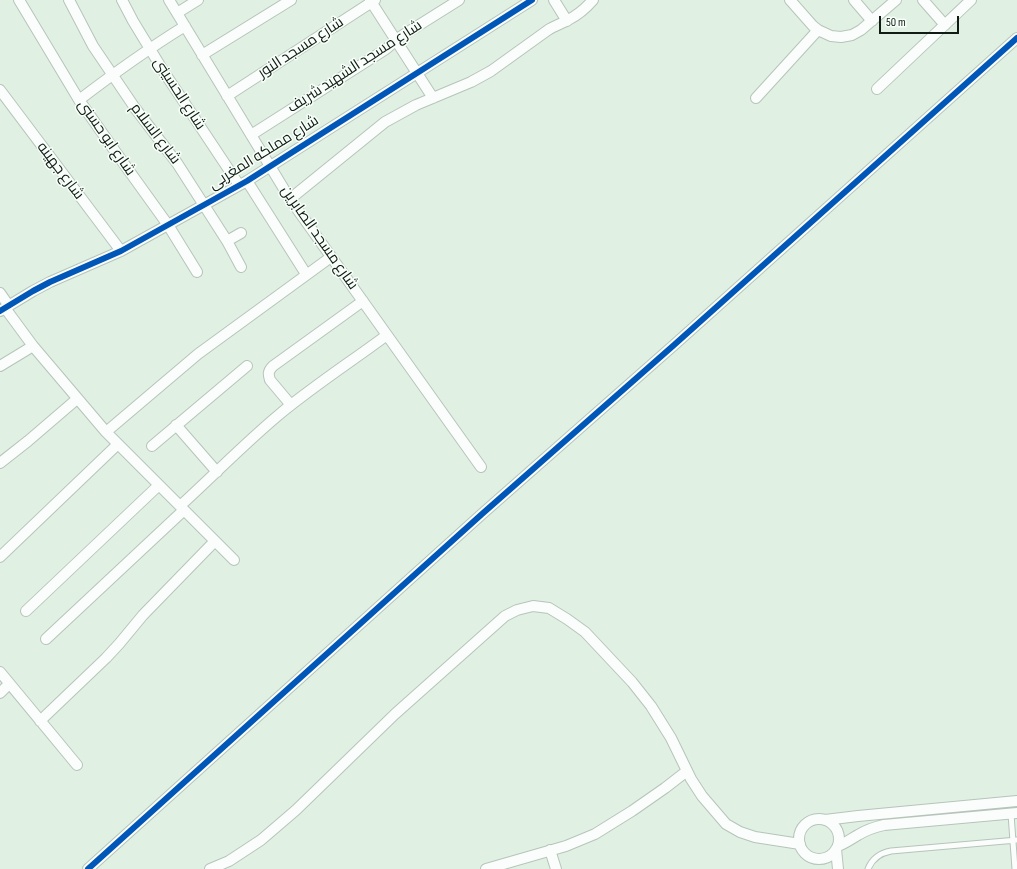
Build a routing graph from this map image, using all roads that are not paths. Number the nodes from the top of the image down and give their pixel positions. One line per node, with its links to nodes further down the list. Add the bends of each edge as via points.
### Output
1 (70, 0): 28 (street, شارع السلام, via 93,46)
2 (122, 0): 25 (street, شارع الحسينى)
3 (169, 0): 17 (street, شارع مسجد الصابرين)
4 (198, 0): 17 (street)
5 (291, 0): 26 (street)
6 (459, 0): 24 (street, شارع مسجد الشهيد شريف)
7 (532, 0): 27 (street, شارع مملكه المغربى)
8 (554, 0): 18 (street)
9 (593, 0): 18 (street)
10 (790, 0): 22 (street)
11 (854, 0): 19 (street)
12 (896, 0): 19 (street)
13 (923, 0): 20 (street)
14 (972, 0): 20 (street)
15 (372, 1): 24 (street); 31 (street, شارع مسجد النور)
16 (24, 2): 34 (street, شارع ابو حسنى)
17 (177, 13): 21 (street, شارع مسجد الصابرين)
18 (567, 21): 32 (street, via 557,24 491,71)
19 (872, 21): 22 (street, via 852,35 841,37)
20 (945, 25): 29 (street)
21 (185, 26): 25 (street); 26 (street, شارع مسجد الصابرين)
22 (818, 30): 33 (street)
23 (1017, 38): 85 (street)
24 (396, 41): 27 (street); 35 (street, شارع مسجد الشهيد شريف)
25 (149, 48): 28 (street); 37 (street, شارع الحسينى, via 181,98)
26 (202, 55): 31 (street, شارع مسجد الصابرين)
27 (417, 73): 32 (street); 36 (street, شارع مملكه المغربى)
28 (112, 75): 34 (street); 39 (street, شارع السلام, via 177,163)
29 (877, 89)
30 (0, 90): 43 (street, شارع جهينه)
31 (227, 96): 35 (street, شارع مسجد الصابرين)
32 (433, 98): 38 (street, via 385,122)
33 (756, 98)
34 (79, 100): 40 (street, شارع ابو حسنى)
35 (251, 135): 36 (street, شارع مسجد الصابرين)
36 (270, 166): 37 (street, شارع مملكه المغربى); 38 (street, شارع مسجد الصابرين)
37 (243, 183): 39 (street, شارع مملكه المغربى); 47 (street, شارع الحسينى)
38 (290, 199): 44 (street, شارع مسجد الصابرين)
39 (204, 205): 40 (street, شارع مملكه المغربى); 42 (street, شارع السلام)
40 (168, 225): 43 (street, شارع مملكه المغربى); 46 (street, شارع ابو حسنى)
41 (241, 233): 42 (street)
42 (227, 241): 45 (street, شارع السلام)
43 (121, 251): 50 (street, شارع مملكه المغربى, via 50,282)
44 (331, 257): 47 (street); 49 (street, شارع مسجد الصابرين)
45 (241, 267)
46 (197, 272)
47 (306, 274): 58 (street, via 198,354)
48 (0, 294): 50 (street)
49 (363, 301): 51 (street, شارع مسجد الصابرين); 56 (street, via 269,370 270,380)
50 (5, 309): 52 (street)
51 (387, 335): 56 (street); 62 (street, شارع مسجد الصابرين)
52 (33, 346): 53 (street); 55 (street)
53 (0, 366)
54 (246, 366): 57 (street)
55 (77, 399): 58 (street); 61 (street)
56 (291, 405): 63 (street)
57 (176, 425): 60 (street); 63 (street)
58 (106, 432): 59 (street)
59 (118, 444): 64 (street); 67 (street)
60 (152, 446)
61 (0, 463)
62 (481, 467)
63 (217, 472): 65 (street)
64 (159, 485): 65 (street); 69 (street)
65 (182, 508): 66 (street); 70 (street)
66 (215, 541): 68 (street); 74 (street, via 106,658)
67 (0, 557)
68 (234, 560)
69 (26, 611)
70 (46, 640)
71 (0, 672): 72 (street)
72 (9, 684): 73 (street); 74 (street)
73 (0, 693)
74 (40, 721): 75 (street)
75 (77, 765)
76 (687, 771): 81 (street, via 702,796 726,824 755,837); 83 (street, via 595,834); 86 (street, via 651,706 586,632 550,608 533,606 505,616 395,714 296,810 261,840 229,861)
77 (1017, 801): 79 (street)
78 (1014, 813): 80 (lane); 82 (street, via 884,825 858,834)
79 (825, 820): 81 (street, via 813,820 803,827 800,832); 82 (street, via 837,830)
80 (1015, 840): 91 (lane, via 891,851 876,857); 92 (lane)
81 (800, 844): 84 (street, via 805,854)
82 (837, 848): 84 (street, via 833,854 822,859); 90 (street)
83 (550, 850): 87 (street); 88 (street)
84 (810, 857): 89 (street)
85 (88, 869)
86 (210, 869)
87 (486, 869)
88 (556, 869)
89 (817, 869)
90 (838, 869)
91 (868, 869)
92 (1015, 869)

